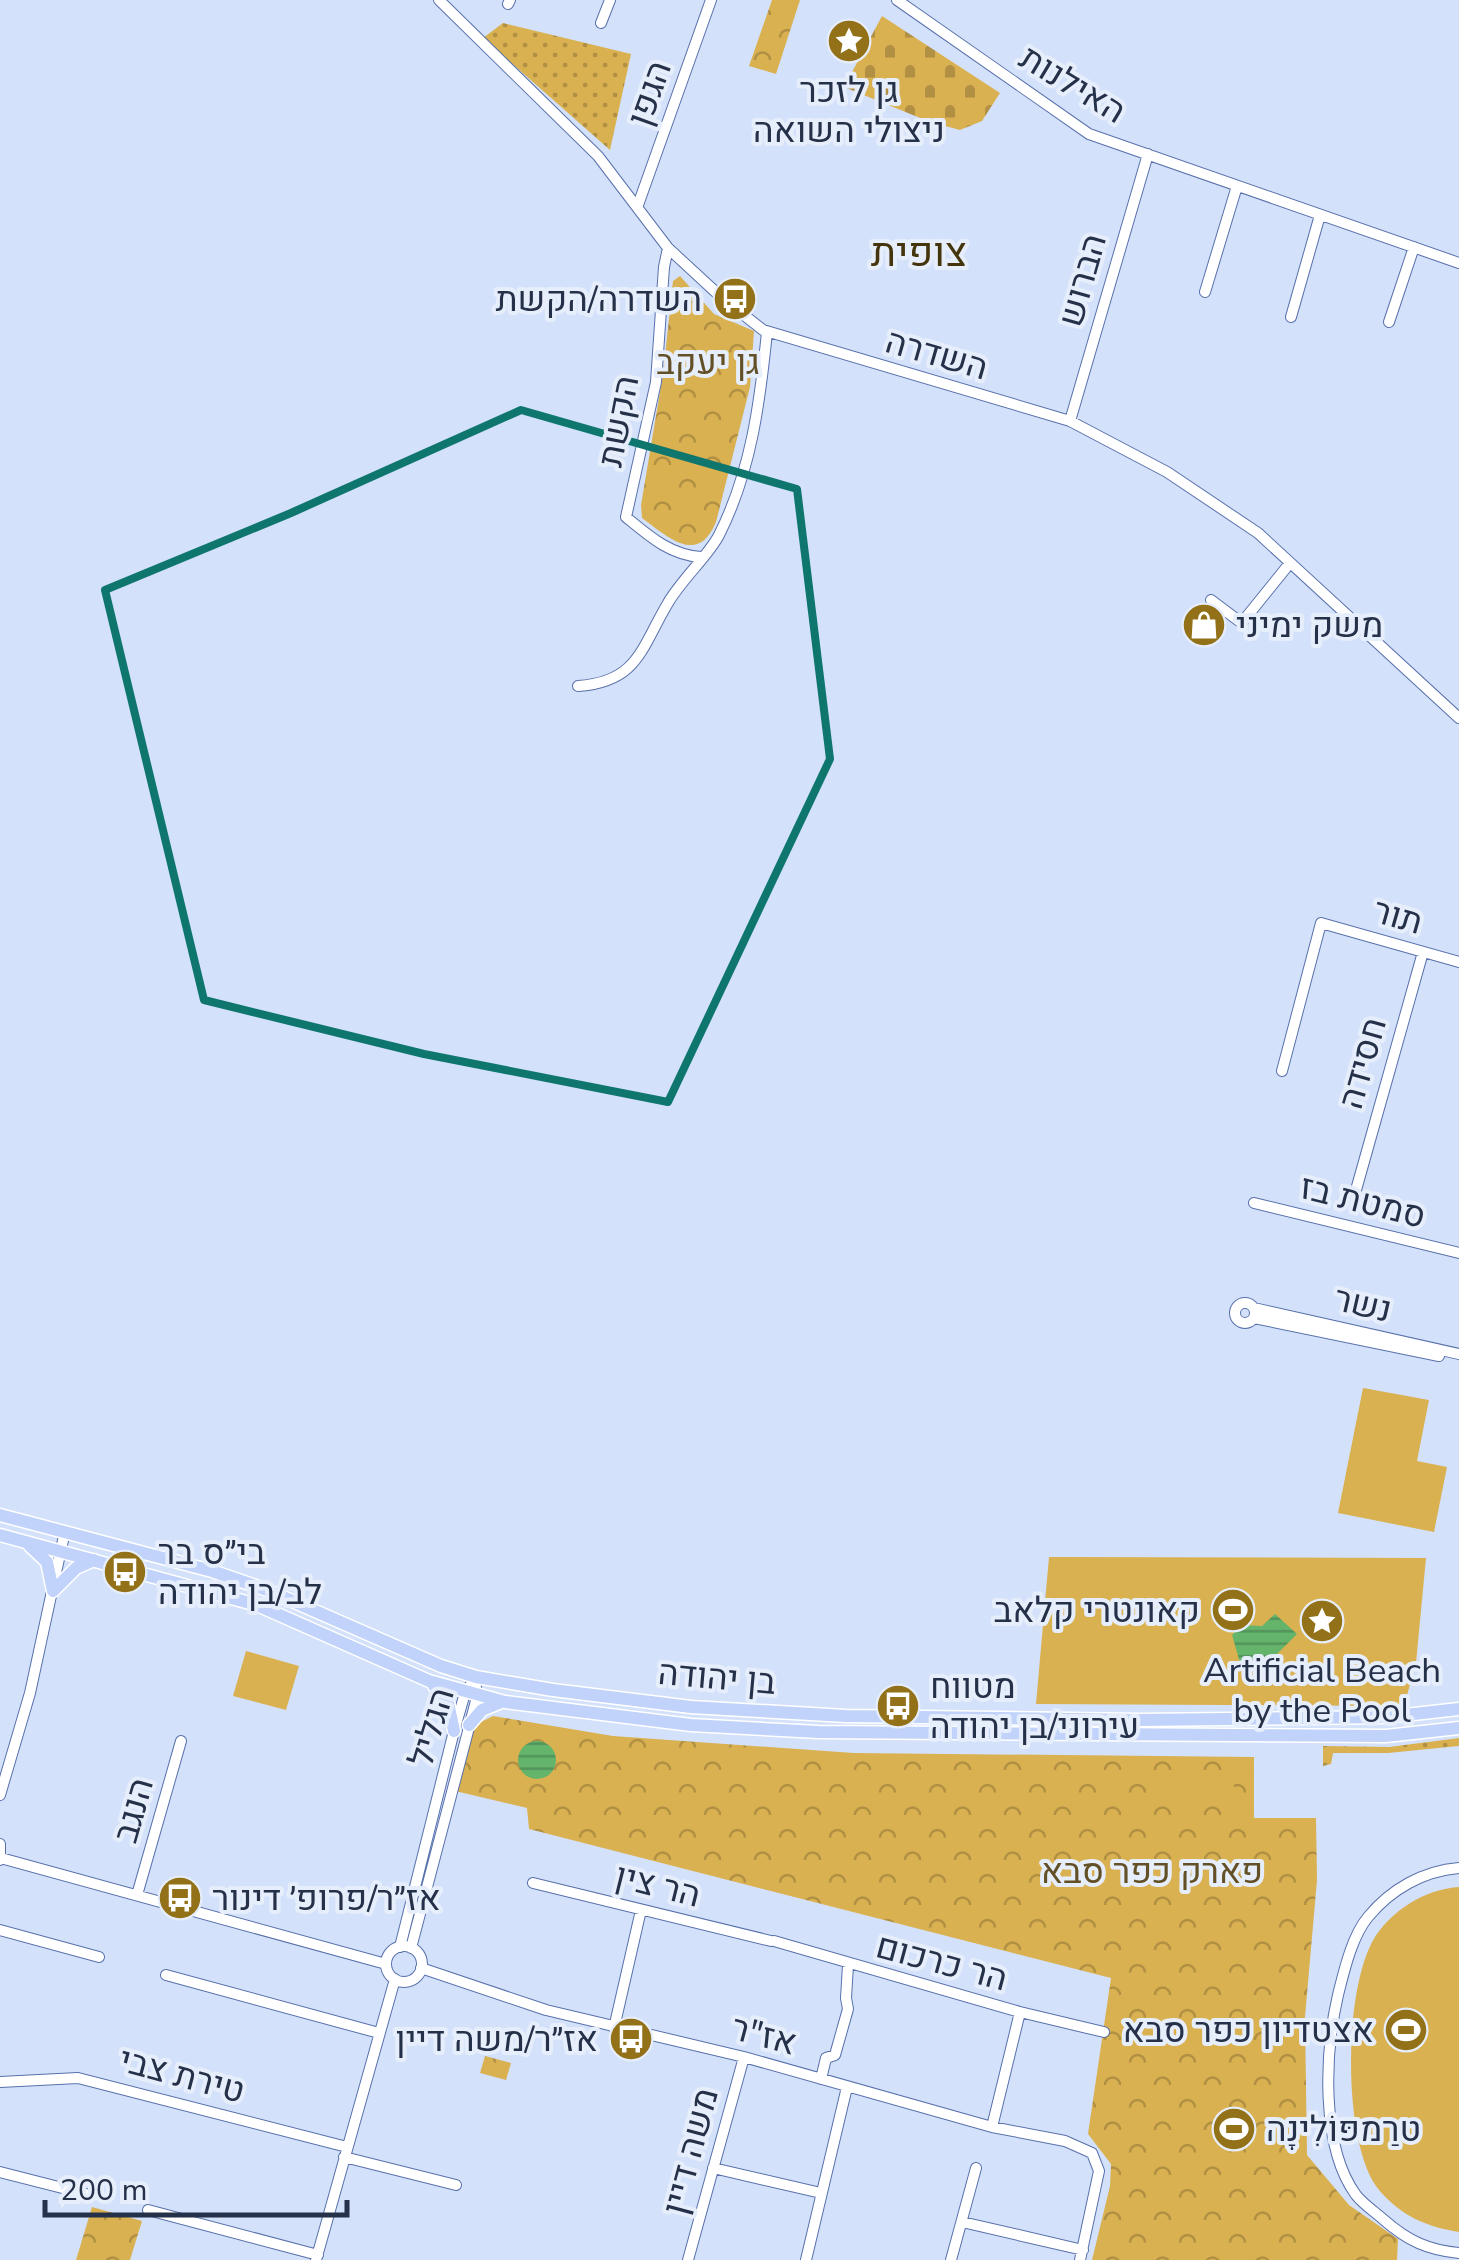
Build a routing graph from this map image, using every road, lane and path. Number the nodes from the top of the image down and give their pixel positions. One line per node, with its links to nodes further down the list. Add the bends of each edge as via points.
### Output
1 (439, 0): 8 (street, השדרה)
2 (610, 0): 5 (street)
3 (712, 0): 8 (street, הגפן)
4 (897, 0): 6 (street, האילנות, via 1088,134)
5 (601, 22)
6 (1148, 154): 7 (street, האילנות); 17 (street, הברוש)
7 (1237, 186): 9 (street, האילנות); 13 (street)
8 (638, 204): 10 (street, השדרה)
9 (1320, 215): 11 (street, האילנות); 14 (street)
10 (668, 248): 16 (street, השדרה); 18 (street, הקשת, via 656,382 626,517 660,544)
11 (1414, 248): 12 (street, האילנות); 15 (street)
12 (1459, 263)
13 (1205, 292)
14 (1292, 317)
15 (1390, 322)
16 (767, 332): 17 (street, השדרה); 18 (street, via 745,472 718,539)
17 (1070, 421): 19 (street, השדרה, via 1166,472)
18 (701, 557): 21 (street, via 628,671)
19 (1290, 562): 20 (street, via 1244,620); 22 (street, השדרה)
20 (1211, 600)
21 (578, 686)
22 (1459, 718)
23 (1423, 952): 24 (street, תור); 25 (street, תור, via 1321,924); 26 (street, חסידה)
24 (1459, 962)
25 (1282, 1071)
26 (1356, 1190)
27 (1254, 1204): 28 (street, סמטת בז)
28 (1459, 1253)
29 (1254, 1313): 30 (street, נשר)
30 (1459, 1357)
31 (0, 1514): 32 (main road, בן יהודה)
32 (65, 1532): 35 (street); 38 (main road, בן יהודה, via 212,1570)
33 (0, 1535): 34 (main road, בן יהודה)
34 (24, 1542): 35 (main road, בן יהודה); 37 (main road, via 46,1562)
35 (62, 1551): 36 (main road, בן יהודה); 37 (street)
36 (96, 1560): 37 (main road); 39 (main road, בן יהודה, via 257,1605)
37 (53, 1590): 47 (street)
38 (476, 1677): 40 (street, הגליל); 42 (main road, בן יהודה, via 691,1707 834,1715 1197,1719)
39 (429, 1681): 40 (main road, בן יהודה); 45 (main road, via 444,1695)
40 (471, 1695): 41 (main road, בן יהודה); 43 (street, הגליל); 45 (street, הגליל)
41 (505, 1702): 43 (main road, via 482,1710); 44 (main road, בן יהודה, via 691,1725 818,1732 1386,1736)
42 (1459, 1709)
43 (470, 1724): 55 (street, הגליל)
44 (1459, 1728)
45 (454, 1731): 55 (street, הגליל)
46 (182, 1741): 52 (street, הנגב)
47 (0, 1795)
48 (0, 1844): 49 (street)
49 (0, 1859): 52 (street)
50 (1459, 1868): 80 (street, via 1415,1879 1365,1920 1328,2036 1338,2158 1356,2195 1412,2242)
51 (532, 1884): 53 (street, הר צין)
52 (137, 1895): 57 (street)
53 (640, 1910): 58 (street, הר צין); 63 (street)
54 (0, 1930): 56 (street)
55 (405, 1947): 57 (street, via 392,1951); 59 (street, via 421,1958)
56 (99, 1957)
57 (386, 1964): 61 (street)
58 (848, 1965): 62 (street, הר כרכום); 67 (street, via 848,2010)
59 (421, 1968): 61 (street, via 411,1980); 63 (street, אז"ר)
60 (166, 1975): 65 (street)
61 (395, 1979): 65 (street)
62 (1020, 2012): 64 (street, הר כרכום); 70 (street, הר כרכום)
63 (614, 2028): 66 (street, אז"ר)
64 (1104, 2032)
65 (379, 2033): 71 (street)
66 (744, 2057): 67 (street, אז"ר); 72 (street, משה דיין)
67 (821, 2079): 69 (street, אז"ר)
68 (1, 2085): 71 (street, טירת צבי, via 56,2076 92,2080)
69 (848, 2087): 70 (street, אז"ר); 76 (street)
70 (992, 2127): 81 (street, אז"ר, via 1065,2140 1092,2154 1100,2171)
71 (346, 2152): 75 (street, טירת צבי); 82 (street)
72 (713, 2168): 76 (street); 83 (street, משה דיין)
73 (976, 2168): 79 (street)
74 (0, 2172): 77 (street)
75 (456, 2185)
76 (821, 2193): 84 (street)
77 (86, 2194)
78 (148, 2210): 82 (street)
79 (962, 2222): 81 (street); 85 (street)
80 (1459, 2253)
81 (1081, 2255)
82 (317, 2257)
83 (688, 2260)
84 (806, 2260)
85 (951, 2260)

